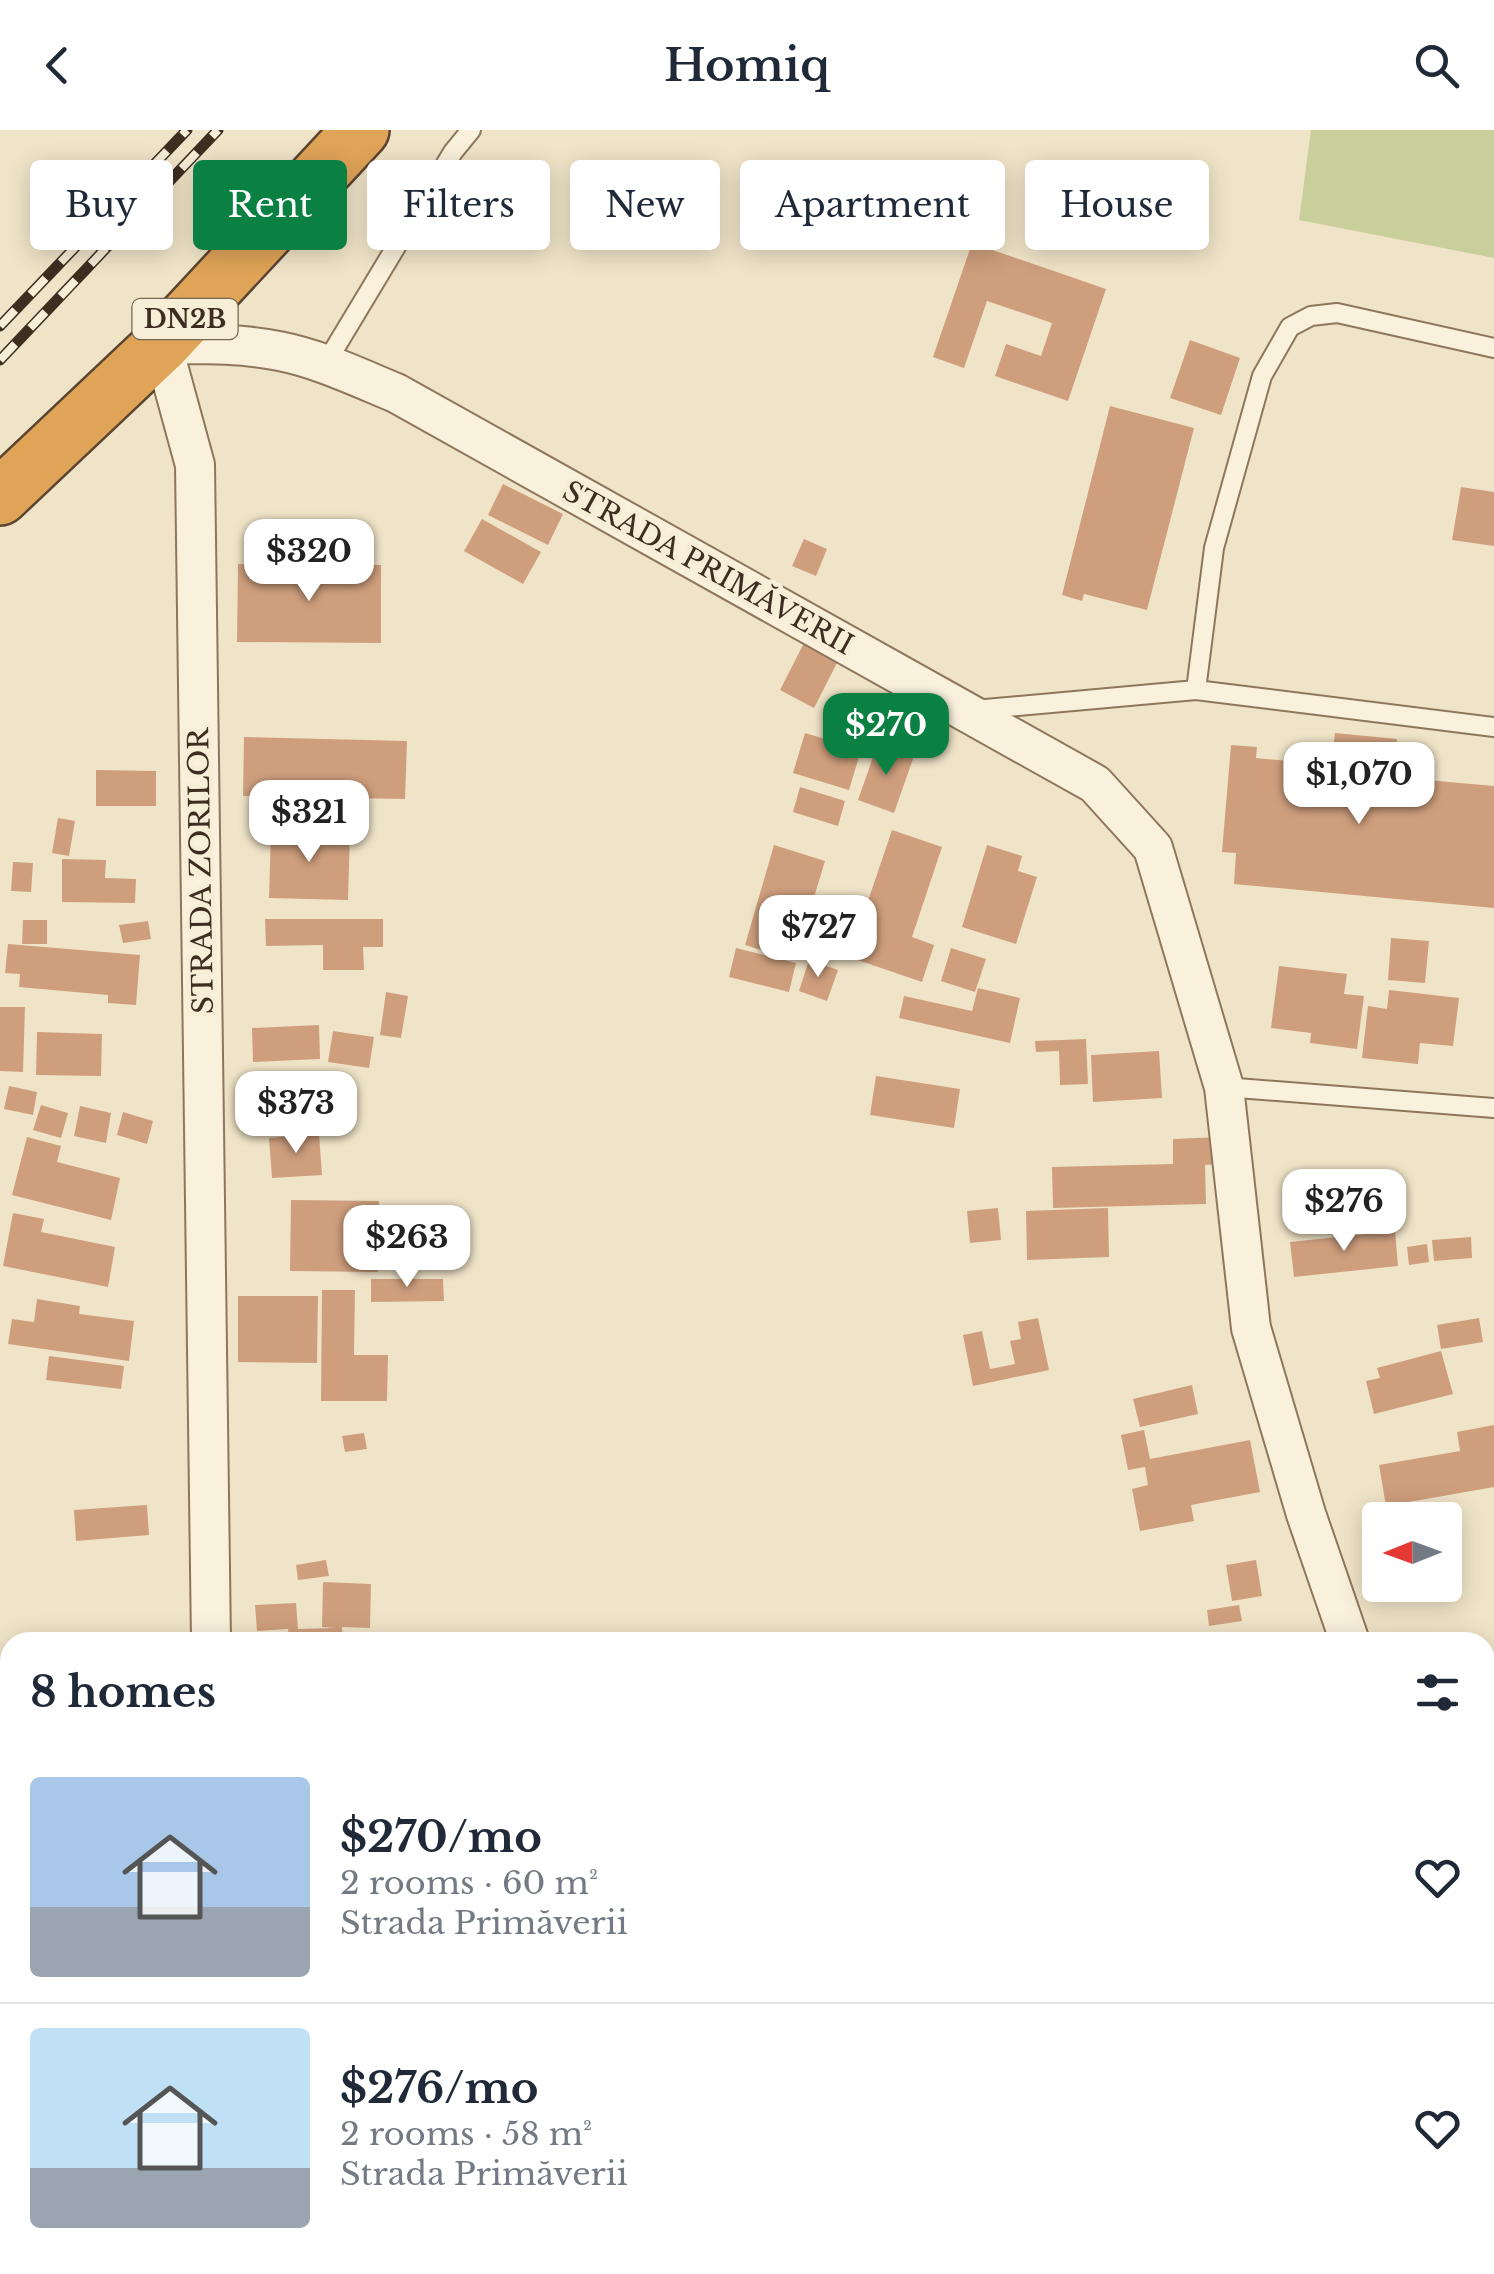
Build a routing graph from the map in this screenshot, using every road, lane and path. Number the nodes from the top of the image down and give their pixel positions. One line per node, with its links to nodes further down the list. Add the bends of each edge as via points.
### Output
1 (361, 130): 3 (highway, DN2B)
2 (471, 130): 5 (lane)
3 (162, 344): 5 (street, STRADA PRIMĂVERII, via 233,344); 6 (highway, DN2B); 12 (street, STRADA ZORILOR, via 195,465)
4 (1494, 348): 7 (lane, via 1337,312 1290,327 1262,376 1214,548)
5 (326, 363): 8 (street, STRADA PRIMĂVERII, via 396,393)
6 (0, 497)
7 (1196, 690): 8 (lane); 9 (lane)
8 (964, 711): 10 (street, STRADA PRIMĂVERII, via 1095,784 1153,848)
9 (1494, 727)
10 (1224, 1088): 11 (lane); 13 (street, STRADA PRIMĂVERII, via 1251,1328)
11 (1494, 1108)
12 (211, 1632)
13 (1347, 1632)

